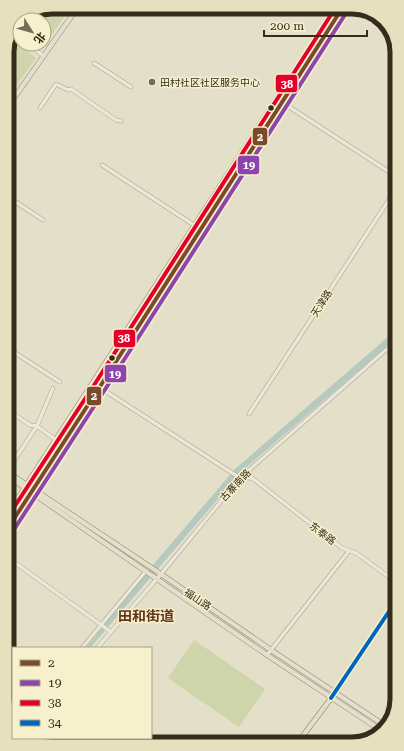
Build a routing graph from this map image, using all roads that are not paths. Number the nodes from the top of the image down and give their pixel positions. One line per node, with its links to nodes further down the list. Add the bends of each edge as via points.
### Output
1 (73, 14): 5 (main road)
2 (332, 14): 9 (main road)
3 (338, 14): 9 (main road)
4 (38, 52): 5 (street)
5 (44, 56): 8 (main road)
6 (94, 64): 7 (street)
7 (131, 87)
8 (14, 98)
9 (279, 101): 13 (street); 17 (main road); 18 (main road)
10 (40, 108): 11 (street, via 56,84 71,90)
11 (121, 121)
12 (102, 165): 17 (street)
13 (390, 172)
14 (390, 198): 25 (street, 天津路)
15 (14, 201): 16 (street)
16 (43, 220)
17 (195, 226): 18 (street); 27 (main road)
18 (200, 229): 22 (main road)
19 (390, 351): 29 (street, 古寨南路, via 387,349)
20 (14, 352): 21 (street)
21 (60, 382)
22 (99, 387): 31 (street); 35 (main road)
23 (53, 388): 26 (street)
24 (14, 414): 26 (street, via 30,425)
25 (249, 414)
26 (37, 426): 27 (street); 28 (street)
27 (56, 440): 34 (main road)
28 (14, 460)
29 (253, 466): 31 (street, 古寨南路); 32 (street)
30 (14, 477): 34 (main road)
31 (239, 477): 32 (street); 41 (street, 古寨南路)
32 (252, 478): 38 (street, 东泰路, via 342,548)
33 (14, 480): 34 (main road)
34 (27, 486): 35 (main road); 36 (main road)
35 (32, 490): 37 (main road); 40 (main road); 41 (main road, 福山路)
36 (14, 505)
37 (14, 519)
38 (350, 551): 43 (street, 东泰路, via 356,552); 49 (street)
39 (14, 562): 45 (street)
40 (146, 571): 42 (main road); 45 (street)
41 (160, 573): 42 (street, 古寨南路); 49 (main road, 福山路)
42 (156, 578): 46 (street, 古寨南路); 50 (main road)
43 (390, 578)
44 (390, 610): 51 (main road)
45 (102, 625): 46 (street); 47 (street)
46 (109, 631): 48 (street, 古寨南路)
47 (83, 647)
48 (98, 647)
49 (271, 650): 50 (street); 51 (main road, 福山路)
50 (267, 655): 52 (main road)
51 (335, 693): 52 (main road); 53 (main road, 福山路)
52 (331, 698): 54 (main road); 55 (main road)
53 (381, 723)
54 (377, 728)
55 (302, 737)

